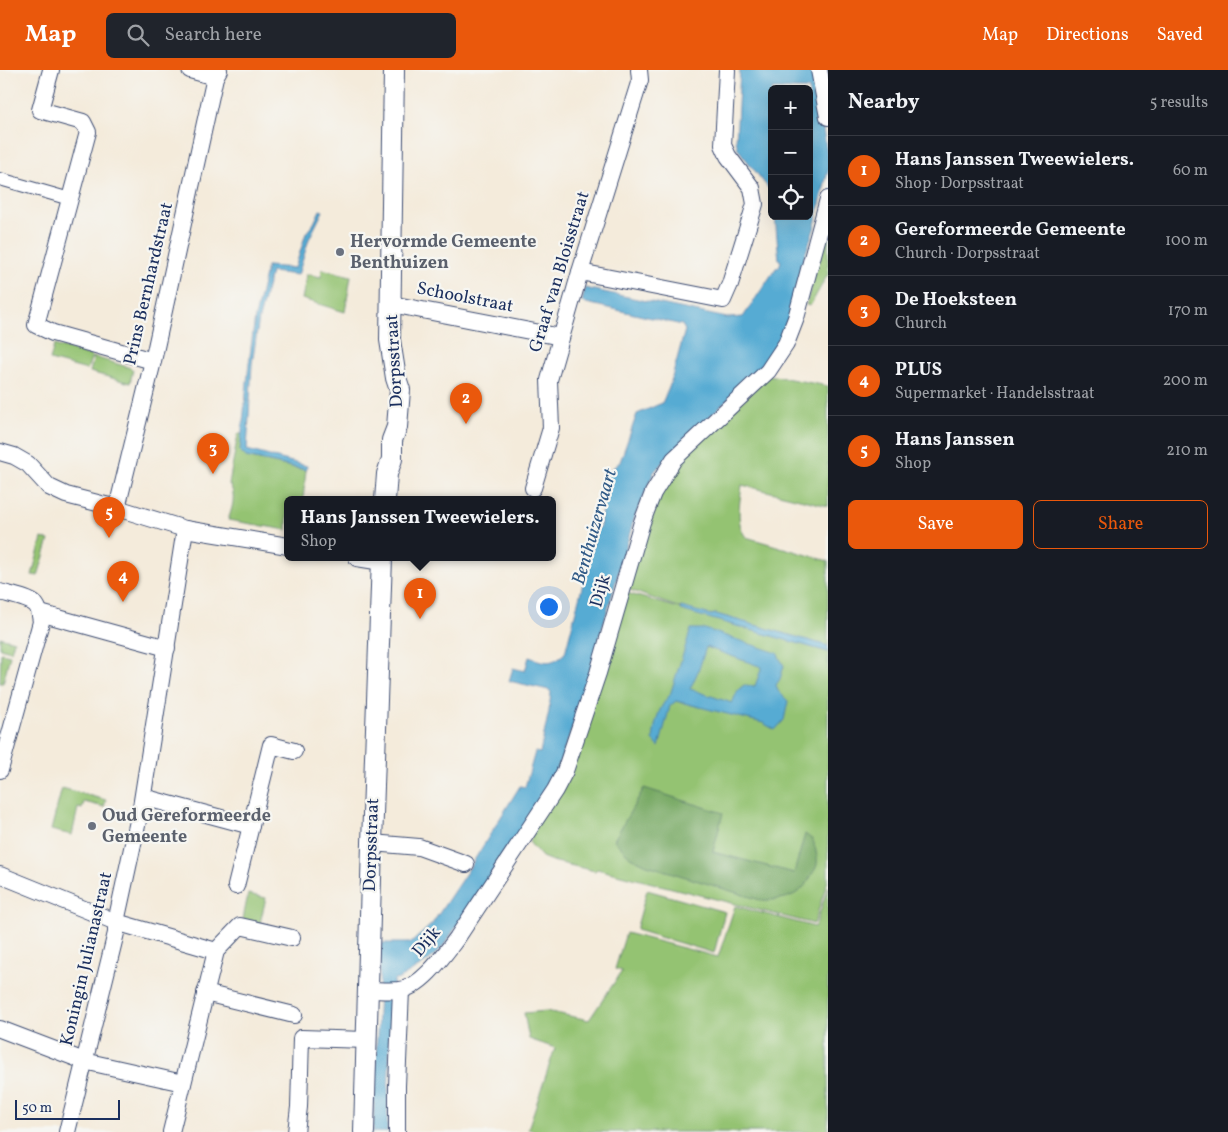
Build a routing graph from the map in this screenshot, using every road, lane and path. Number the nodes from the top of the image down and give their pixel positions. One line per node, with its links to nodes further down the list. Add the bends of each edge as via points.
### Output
1 (51, 70): 10 (street, via 40,110 83,122 88,132)
2 (190, 70): 7 (street)
3 (394, 70): 13 (street, Dorpsstraat)
4 (639, 70): 12 (street, Graaf van Bloisstraat, via 640,80)
5 (727, 70): 12 (street, via 723,145 752,188 755,204 723,300)
6 (819, 70): 8 (street)
7 (217, 74): 15 (street, Prins Bernhardstraat)
8 (828, 117)
9 (0, 180): 10 (street)
10 (70, 199): 15 (street, via 36,325 53,333)
11 (828, 199): 38 (street, Dijk, via 786,344 768,371 674,458 653,493 598,673 565,771 555,790 441,959 412,986)
12 (580, 272): 14 (street, Graaf van Bloisstraat)
13 (391, 304): 14 (street, Schoolstraat); 18 (street, Dorpsstraat, via 390,340 400,390)
14 (561, 337): 17 (street, Graaf van Bloisstraat, via 549,380 551,428)
15 (153, 361): 19 (street, Prins Bernhardstraat)
16 (0, 452): 19 (street, via 28,464 56,491)
17 (533, 488)
18 (385, 496)
19 (117, 508): 20 (street)
20 (185, 529): 21 (street); 25 (street, Koningin Julianastraat)
21 (284, 545)
22 (382, 561): 31 (street, Dorpsstraat)
23 (0, 592): 24 (street, via 36,605)
24 (40, 614): 25 (street); 26 (street, via 41,622)
25 (167, 648): 29 (street, Koningin Julianastraat)
26 (4, 740): 28 (street)
27 (294, 751): 30 (street, via 271,745)
28 (0, 770)
29 (143, 797): 30 (street); 35 (street, Koningin Julianastraat)
30 (251, 826): 34 (street)
31 (372, 843): 32 (street, via 419,847); 38 (street, Dorpsstraat)
32 (466, 864)
33 (0, 875): 35 (street)
34 (236, 886)
35 (116, 922): 37 (street); 43 (street, Koningin Julianastraat)
36 (292, 938): 37 (street, via 240,926)
37 (216, 951): 39 (street)
38 (385, 990): 42 (street, Dorpsstraat); 49 (street, via 397,1086)
39 (205, 993): 40 (street); 44 (street)
40 (294, 1015)
41 (0, 1029): 43 (street)
42 (367, 1040): 47 (street, via 301,1038); 48 (street, Dorpsstraat)
43 (84, 1061): 44 (street); 45 (street, Koningin Julianastraat)
44 (183, 1083): 46 (street)
45 (66, 1132)
46 (171, 1132)
47 (296, 1132)
48 (364, 1132)
49 (397, 1132)

